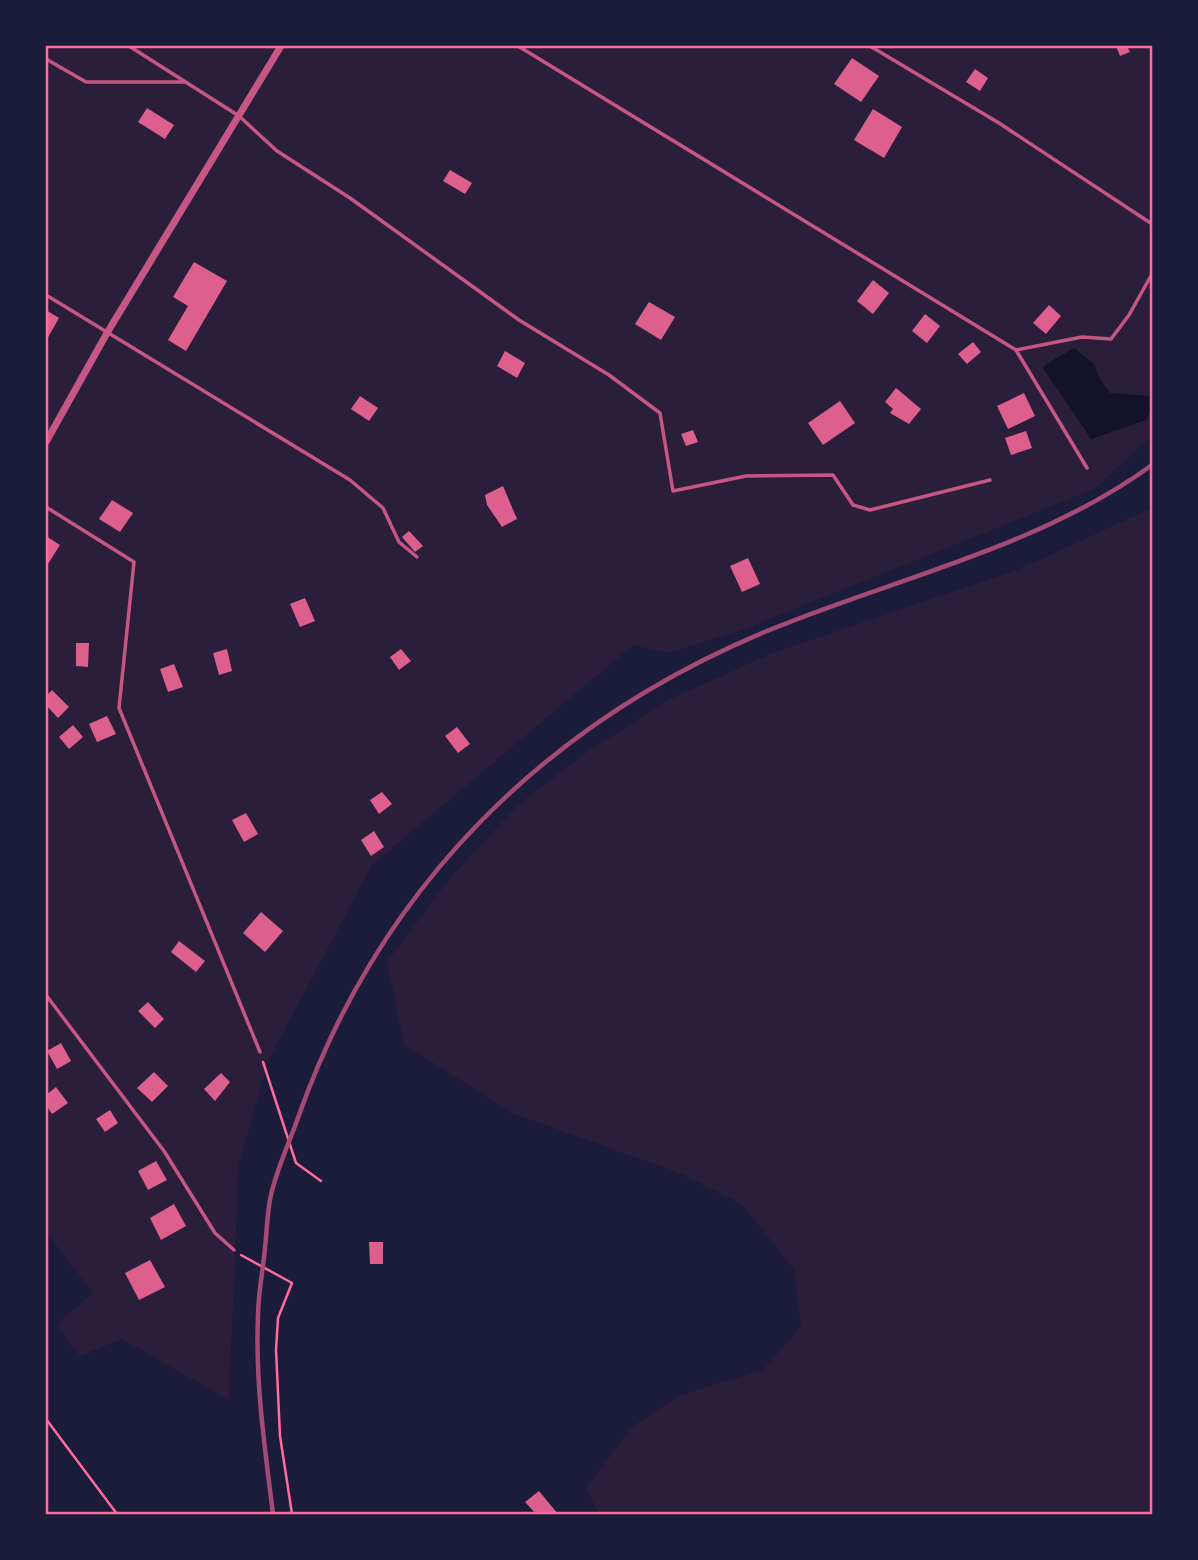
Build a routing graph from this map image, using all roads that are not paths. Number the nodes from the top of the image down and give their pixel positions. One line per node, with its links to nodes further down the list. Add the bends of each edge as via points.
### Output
1 (129, 46): 6 (lane)
2 (281, 46): 7 (street)
3 (518, 46): 12 (lane)
4 (870, 46): 8 (lane, via 999,123)
5 (46, 58): 6 (lane, via 86,82)
6 (184, 82): 7 (lane)
7 (239, 116): 11 (street); 15 (lane, via 277,151 660,413 673,491 746,476 833,475 853,505 870,510)
8 (1153, 224)
9 (1153, 274): 12 (lane, via 1111,339 1082,337)
10 (46, 295): 11 (lane)
11 (107, 332): 13 (street); 17 (lane, via 350,480 383,508 399,542)
12 (1016, 350): 14 (lane)
13 (46, 442)
14 (1087, 468)
15 (990, 480)
16 (46, 507): 19 (lane, via 134,562 119,708)
17 (416, 557)
18 (46, 995): 20 (lane, via 164,1151 215,1233)
19 (260, 1052)
20 (234, 1250)

